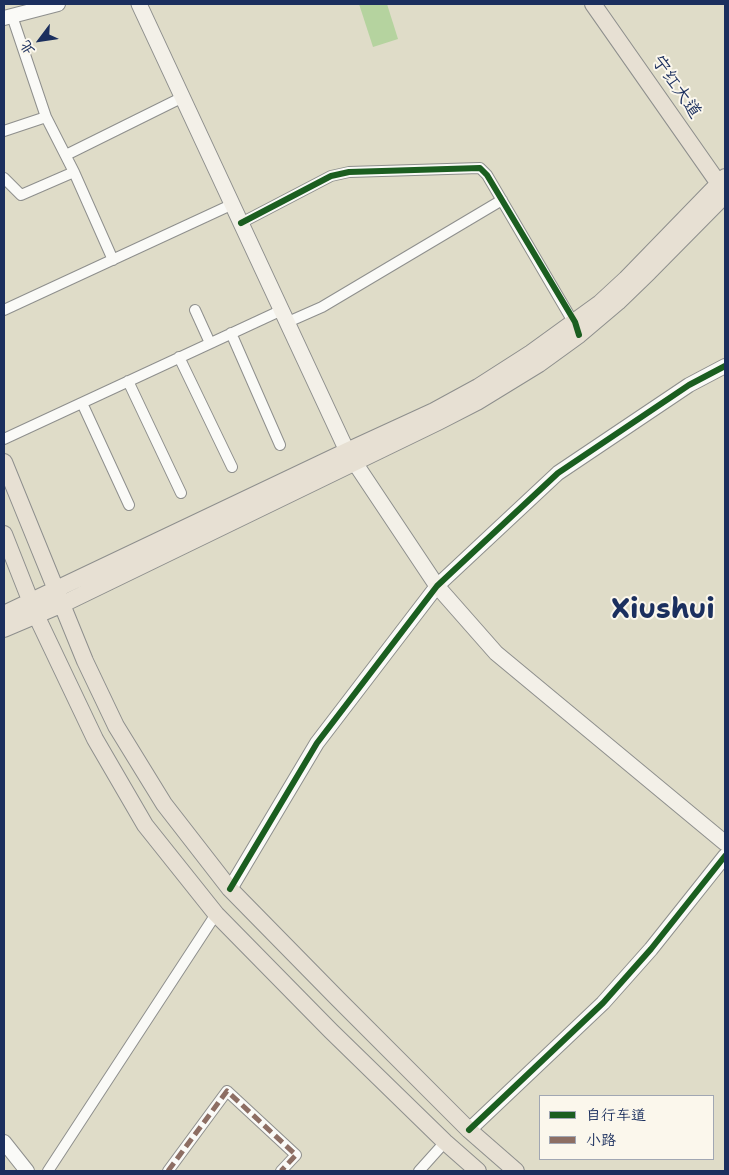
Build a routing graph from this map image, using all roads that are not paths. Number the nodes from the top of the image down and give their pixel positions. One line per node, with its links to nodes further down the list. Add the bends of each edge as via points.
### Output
1 (58, 4): 5 (street)
2 (140, 4): 6 (main road)
3 (593, 4): 12 (main road, 宁红大道)
4 (607, 4): 12 (main road, 宁红大道)
5 (8, 17): 7 (street)
6 (183, 97): 9 (street); 14 (main road)
7 (46, 117): 8 (street); 9 (street)
8 (4, 131)
9 (66, 155): 10 (street)
10 (74, 172): 11 (street, via 21,195); 16 (street)
11 (4, 179)
12 (724, 184): 20 (main road)
13 (502, 200): 15 (street, via 480,168 349,172 332,176); 19 (street, via 322,307); 20 (street)
14 (232, 204): 15 (main road); 16 (street)
15 (242, 223): 19 (main road)
16 (113, 260): 17 (street)
17 (4, 310)
18 (196, 310): 22 (street)
19 (285, 316): 21 (street); 29 (main road)
20 (577, 328): 29 (main road)
21 (231, 333): 22 (street); 28 (street)
22 (210, 343): 23 (street)
23 (179, 358): 25 (street); 31 (street)
24 (725, 366): 35 (street, via 689,385 558,472)
25 (128, 381): 26 (street); 32 (street)
26 (82, 403): 27 (street); 33 (street)
27 (4, 439)
28 (280, 445)
29 (351, 457): 35 (main road); 36 (main road)
30 (4, 462): 36 (main road)
31 (232, 467)
32 (181, 493)
33 (129, 505)
34 (4, 534): 37 (main road)
35 (437, 586): 40 (main road, via 496,653); 42 (street, via 317,743)
36 (60, 597): 37 (main road); 42 (main road, via 85,661 116,726 164,804)
37 (34, 608): 38 (main road); 39 (main road); 43 (main road, via 95,740 145,825)
38 (4, 614)
39 (4, 629)
40 (725, 843)
41 (725, 856): 44 (street, via 603,1003)
42 (230, 889): 44 (main road)
43 (216, 914): 46 (main road); 48 (street)
44 (469, 1130): 53 (main road)
45 (4, 1142): 47 (street)
46 (445, 1142): 51 (street); 52 (main road)
47 (27, 1171)
48 (48, 1171)
49 (168, 1171): 50 (street, via 228,1091 296,1155)
50 (281, 1171)
51 (419, 1171)
52 (478, 1171)
53 (516, 1171)

